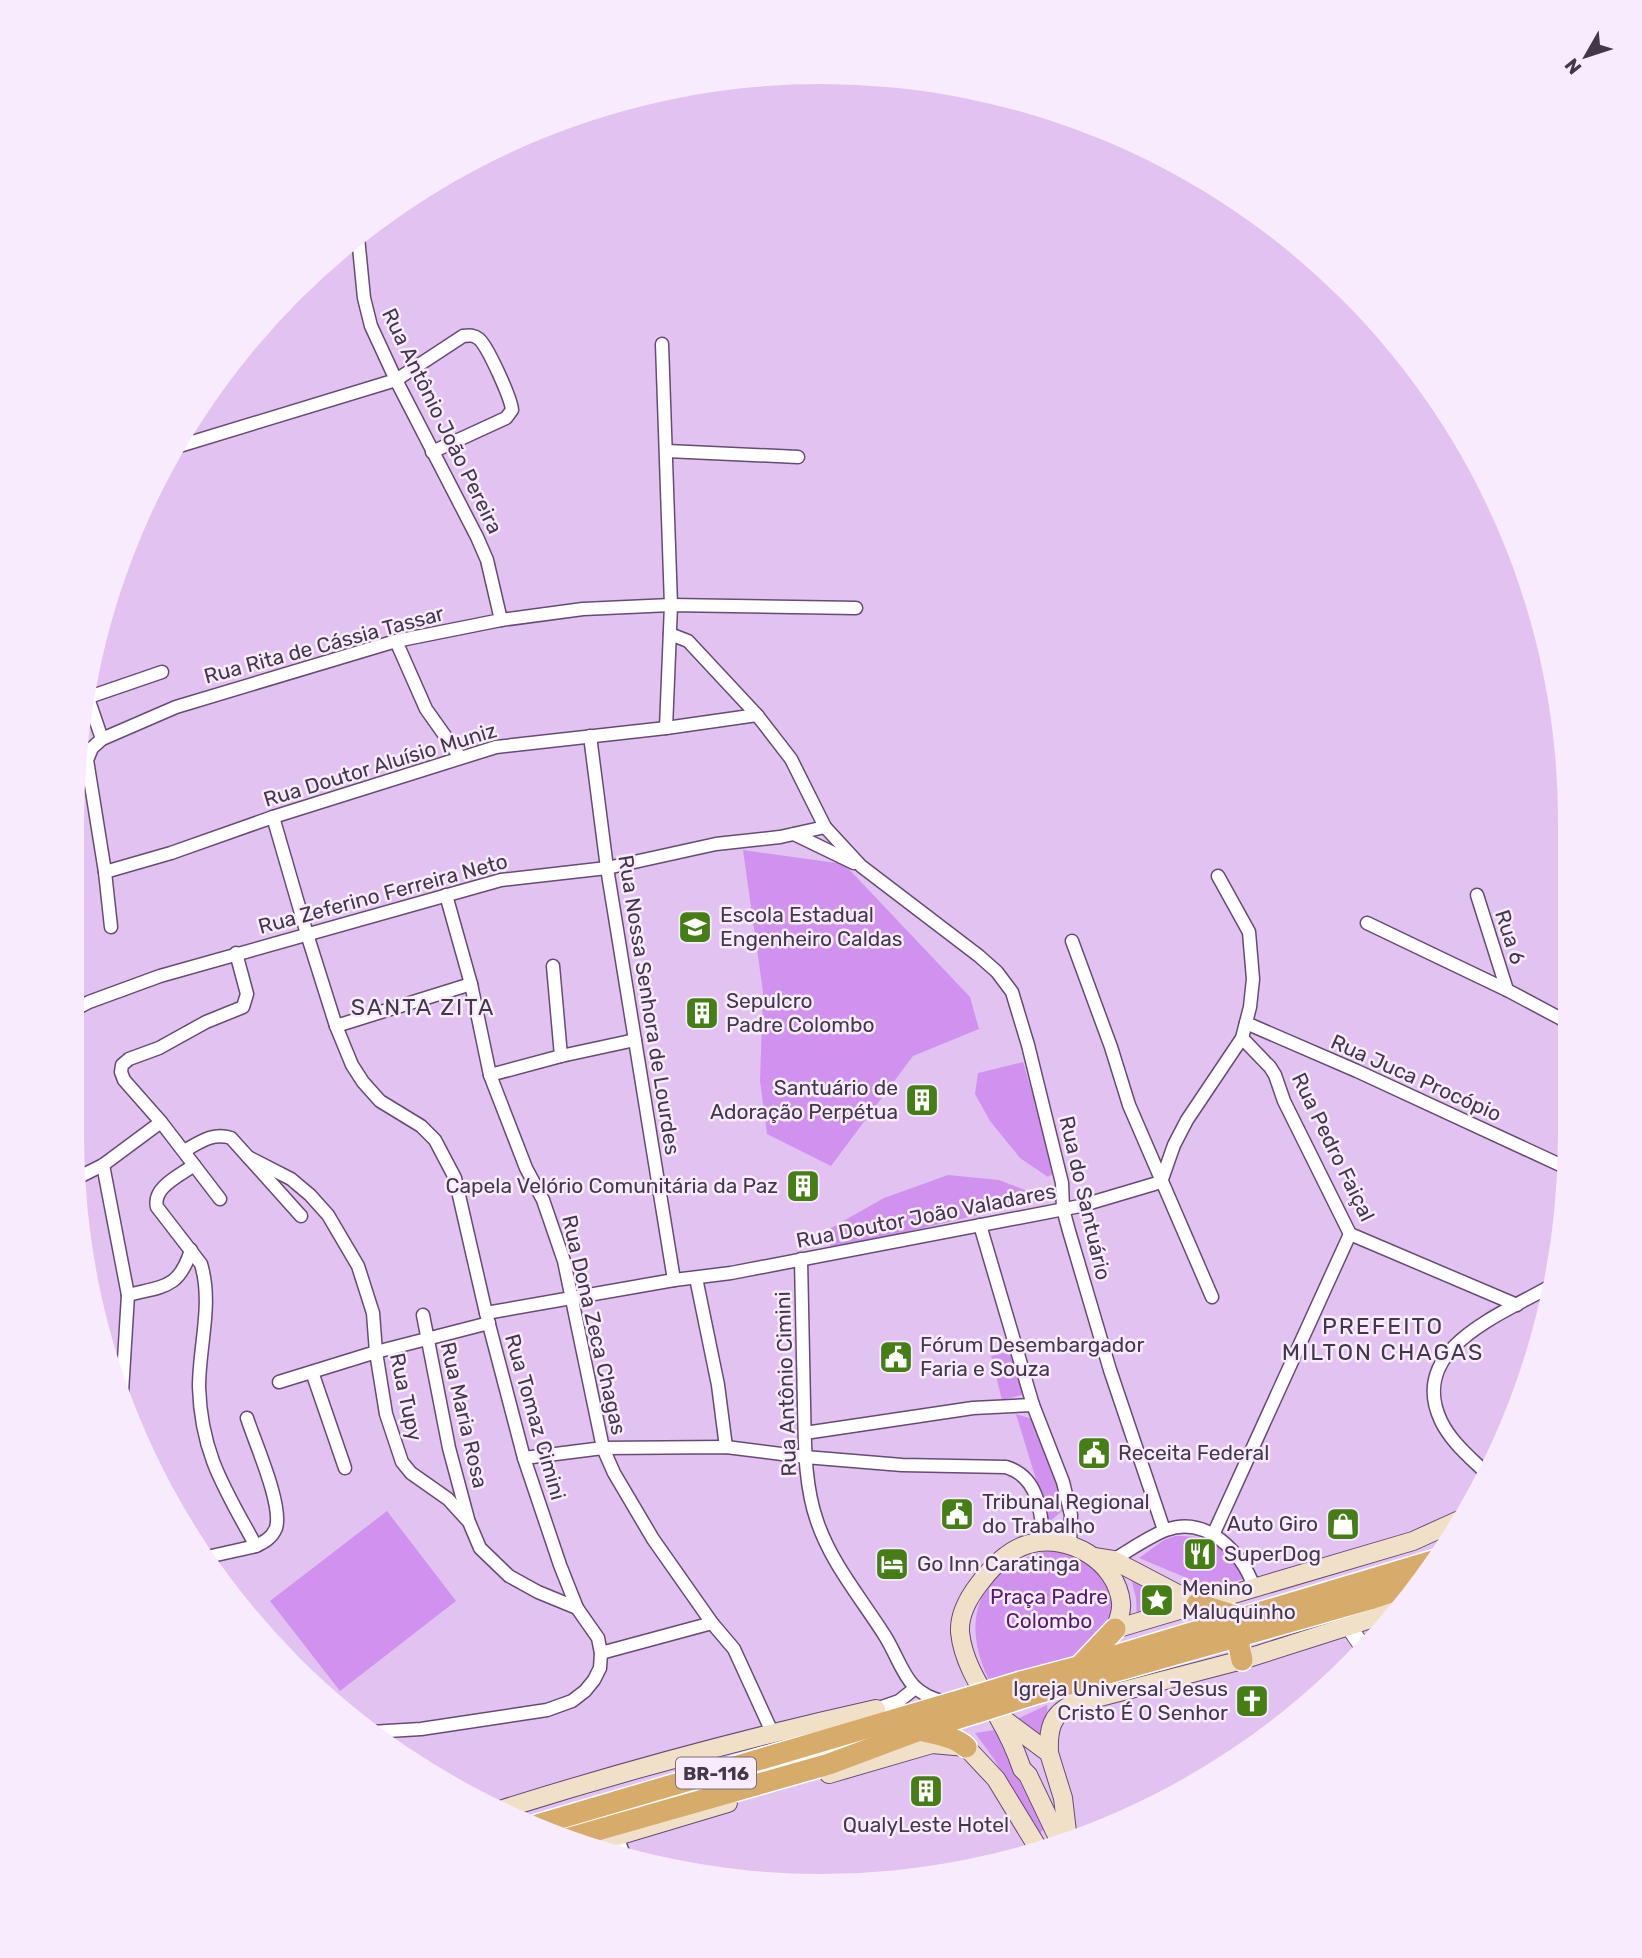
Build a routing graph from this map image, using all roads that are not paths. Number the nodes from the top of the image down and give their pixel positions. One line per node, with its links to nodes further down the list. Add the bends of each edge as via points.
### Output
1 (359, 247): 3 (street, Rua Antônio João Pereira, via 367,312)
2 (662, 344): 5 (street)
3 (396, 380): 4 (street); 6 (street, Rua Antônio João Pereira); 6 (street, via 463,336 472,335 485,346 511,400 511,414)
4 (189, 443)
5 (667, 451): 7 (street); 8 (street)
6 (432, 452): 10 (street, Rua Antônio João Pereira, via 487,560)
7 (798, 457)
8 (671, 605): 9 (street, Rua Rita de Cássia Tassar); 10 (street, Rua Rita de Cássia Tassar); 11 (street)
9 (856, 608)
10 (501, 620): 12 (street, Rua Rita de Cássia Tassar)
11 (670, 634): 16 (street, via 688,641); 17 (street)
12 (396, 641): 19 (street, Rua Rita de Cássia Tassar, via 176,707); 20 (street, via 426,709)
13 (162, 672): 14 (street)
14 (95, 695)
15 (92, 714): 19 (street)
16 (757, 715): 17 (street, Rua Doutor Aluísio Muniz); 24 (street, via 791,759)
17 (666, 728): 18 (street, Rua Doutor Aluísio Muniz)
18 (590, 736): 20 (street, Rua Doutor Aluísio Muniz, via 496,747); 27 (street, Rua Nossa Senhora de Lourdes)
19 (102, 739): 21 (street)
20 (460, 757): 23 (street, Rua Doutor Aluísio Muniz)
21 (87, 760)
22 (87, 760): 28 (street)
23 (273, 817): 28 (street, Rua Doutor Aluísio Muniz); 34 (street, Rua Tomaz Cimini)
24 (825, 827): 25 (street, Rua Zeferino Ferreira Neto); 26 (street)
25 (794, 834): 26 (street); 27 (street, Rua Zeferino Ferreira Neto, via 716,844)
26 (861, 866): 57 (street, Rua do Santuário, via 979,956 1012,992 1062,1183)
27 (607, 868): 30 (street, Rua Zeferino Ferreira Neto, via 501,880); 45 (street, Rua Nossa Senhora de Lourdes)
28 (105, 872): 33 (street)
29 (1218, 876): 42 (street, via 1249,932 1253,979)
30 (446, 895): 34 (street, Rua Zeferino Ferreira Neto); 38 (street, Rua Dona Zeca Chagas)
31 (1477, 895): 39 (street, Rua 6)
32 (1367, 923): 39 (street)
33 (111, 927)
34 (307, 934): 36 (street, Rua Zeferino Ferreira Neto); 43 (street, Rua Tomaz Cimini)
35 (1072, 941): 55 (street)
36 (236, 954): 40 (street, Rua Zeferino Ferreira Neto); 48 (street, via 247,994 243,1007 122,1065 124,1080)
37 (553, 966): 46 (street)
38 (471, 984): 43 (street); 47 (street, Rua Dona Zeca Chagas)
39 (1507, 990): 41 (street)
40 (84, 1005)
41 (1558, 1017)
42 (1246, 1023): 44 (street); 51 (street, Rua Juca Procópio)
43 (336, 1026): 71 (street, Rua Tomaz Cimini, via 363,1082 380,1101 421,1126 445,1157 461,1200)
44 (1242, 1038): 55 (street, via 1187,1120); 60 (street, Rua Pedro Faiçal, via 1275,1075)
45 (635, 1040): 46 (street); 64 (street, Rua Nossa Senhora de Lourdes)
46 (561, 1056): 47 (street)
47 (490, 1075): 68 (street, Rua Dona Zeca Chagas, via 555,1231)
48 (161, 1122): 49 (street); 52 (street)
49 (184, 1151): 50 (street, via 220,1134 231,1138); 53 (street)
50 (248, 1157): 58 (street); 73 (street, Rua Tupy, via 291,1179 343,1236 373,1313)
51 (1557, 1163)
52 (103, 1165): 54 (street); 66 (street)
53 (194, 1165): 56 (street); 61 (street, via 159,1191 155,1200)
54 (86, 1174)
55 (1161, 1182): 57 (street, Rua Doutor João Valadares); 67 (street)
56 (220, 1199)
57 (1063, 1209): 59 (street, Rua Doutor João Valadares); 88 (street, Rua do Santuário)
58 (301, 1216)
59 (980, 1225): 62 (street, Rua Doutor João Valadares); 77 (street)
60 (1350, 1234): 69 (street, Rua Pedro Faiçal); 89 (street)
61 (191, 1250): 66 (street, via 181,1275 168,1284); 92 (street, via 201,1264 205,1283 201,1421 222,1487)
62 (801, 1259): 63 (street, Rua Doutor João Valadares); 79 (street, Rua Antônio Cimini)
63 (696, 1278): 64 (street, Rua Doutor João Valadares); 80 (street)
64 (674, 1280): 68 (street, Rua Doutor João Valadares)
65 (1542, 1291): 69 (street)
66 (128, 1295): 75 (street)
67 (1212, 1297)
68 (572, 1299): 71 (street, Rua Doutor João Valadares); 81 (street, Rua Dona Zeca Chagas)
69 (1517, 1305): 84 (street, via 1458,1340 1436,1373 1436,1407 1442,1423)
70 (423, 1315): 72 (street, Rua Maria Rosa)
71 (488, 1318): 72 (street, Rua Doutor João Valadares); 83 (street, Rua Tomaz Cimini)
72 (427, 1340): 73 (street, Rua Doutor João Valadares); 86 (street, Rua Maria Rosa)
73 (376, 1352): 74 (street, Rua Doutor João Valadares); 86 (street, Rua Tupy, via 386,1414 402,1462)
74 (312, 1372): 76 (street, Rua Doutor João Valadares); 85 (street)
75 (123, 1374)
76 (279, 1382)
77 (1033, 1405): 79 (street, via 973,1408); 91 (street, via 1063,1482 1071,1515)
78 (247, 1418): 92 (street, via 277,1519 271,1536)
79 (805, 1433): 82 (street, Rua Antônio Cimini)
80 (726, 1447): 81 (street); 82 (street)
81 (603, 1448): 83 (street); 103 (street, Rua Dona Zeca Chagas, via 653,1539)
82 (806, 1457): 90 (street, via 1019,1471 1033,1488); 111 (street, Rua Antônio Cimini, via 816,1519 832,1556)
83 (524, 1458): 101 (street, Rua Tomaz Cimini)
84 (1480, 1467)
85 (345, 1468)
86 (469, 1522): 101 (street, Rua Tupy, via 480,1548 509,1576)
87 (1447, 1526): 98 (main road, via 1413,1541)
88 (1164, 1530): 89 (street, via 1187,1528); 95 (street)
89 (1213, 1535): 98 (street, via 1240,1557)
90 (1044, 1542): 91 (main road); 113 (main road, via 1016,1549 968,1597 960,1629 984,1696)
91 (1070, 1544): 94 (main road)
92 (256, 1546): 93 (street)
93 (215, 1556)
94 (1094, 1557): 95 (main road); 106 (main road, via 1118,1591 1121,1605)
95 (1113, 1560): 100 (main road)
96 (1420, 1566): 99 (highway, BR-116)
97 (1407, 1585): 99 (highway, BR-116)
98 (1254, 1587): 100 (main road)
99 (1340, 1598): 105 (highway, BR-116)
100 (1197, 1605): 105 (highway); 106 (main road)
101 (577, 1608): 108 (street, Rua Tomaz Cimini, via 598,1638)
102 (1381, 1616): 104 (main road)
103 (712, 1623): 108 (street); 117 (street, Rua Dona Zeca Chagas, via 734,1649)
104 (1349, 1627): 107 (street); 109 (main road)
105 (1239, 1628): 109 (highway); 110 (highway, BR-116); 112 (highway, BR-116)
106 (1115, 1629): 110 (highway)
107 (1358, 1641)
108 (601, 1653): 116 (street, via 594,1680 572,1701 547,1710)
109 (1242, 1660): 119 (main road, via 1067,1707 1050,1725)
110 (1078, 1667): 112 (highway, BR-116)
111 (914, 1689): 113 (street, via 932,1699); 114 (street)
112 (1026, 1689): 113 (highway, BR-116, bridge)
113 (973, 1707): 114 (highway, BR-116); 115 (highway, BR-116); 119 (main road, via 1018,1729); 120 (main road)
114 (885, 1714): 117 (main road); 122 (highway, BR-116)
115 (920, 1730): 118 (highway); 125 (highway, BR-116, via 830,1764)
116 (385, 1731)
117 (772, 1732): 121 (main road)
118 (966, 1748): 127 (main road, via 924,1746); 130 (main road, via 996,1779)
119 (1046, 1752): 120 (main road, via 1028,1747 1022,1752); 120 (main road, via 1051,1765 1044,1774 1039,1776); 124 (main road, via 1063,1798)
120 (1024, 1767): 123 (main road)
121 (513, 1806)
122 (548, 1821)
123 (1051, 1825): 126 (main road); 129 (main road)
124 (1067, 1832)
125 (582, 1834)
126 (1057, 1835)
127 (617, 1836): 128 (main road); 131 (street)
128 (602, 1841)
129 (1038, 1841)
130 (1035, 1842)
131 (621, 1846)

